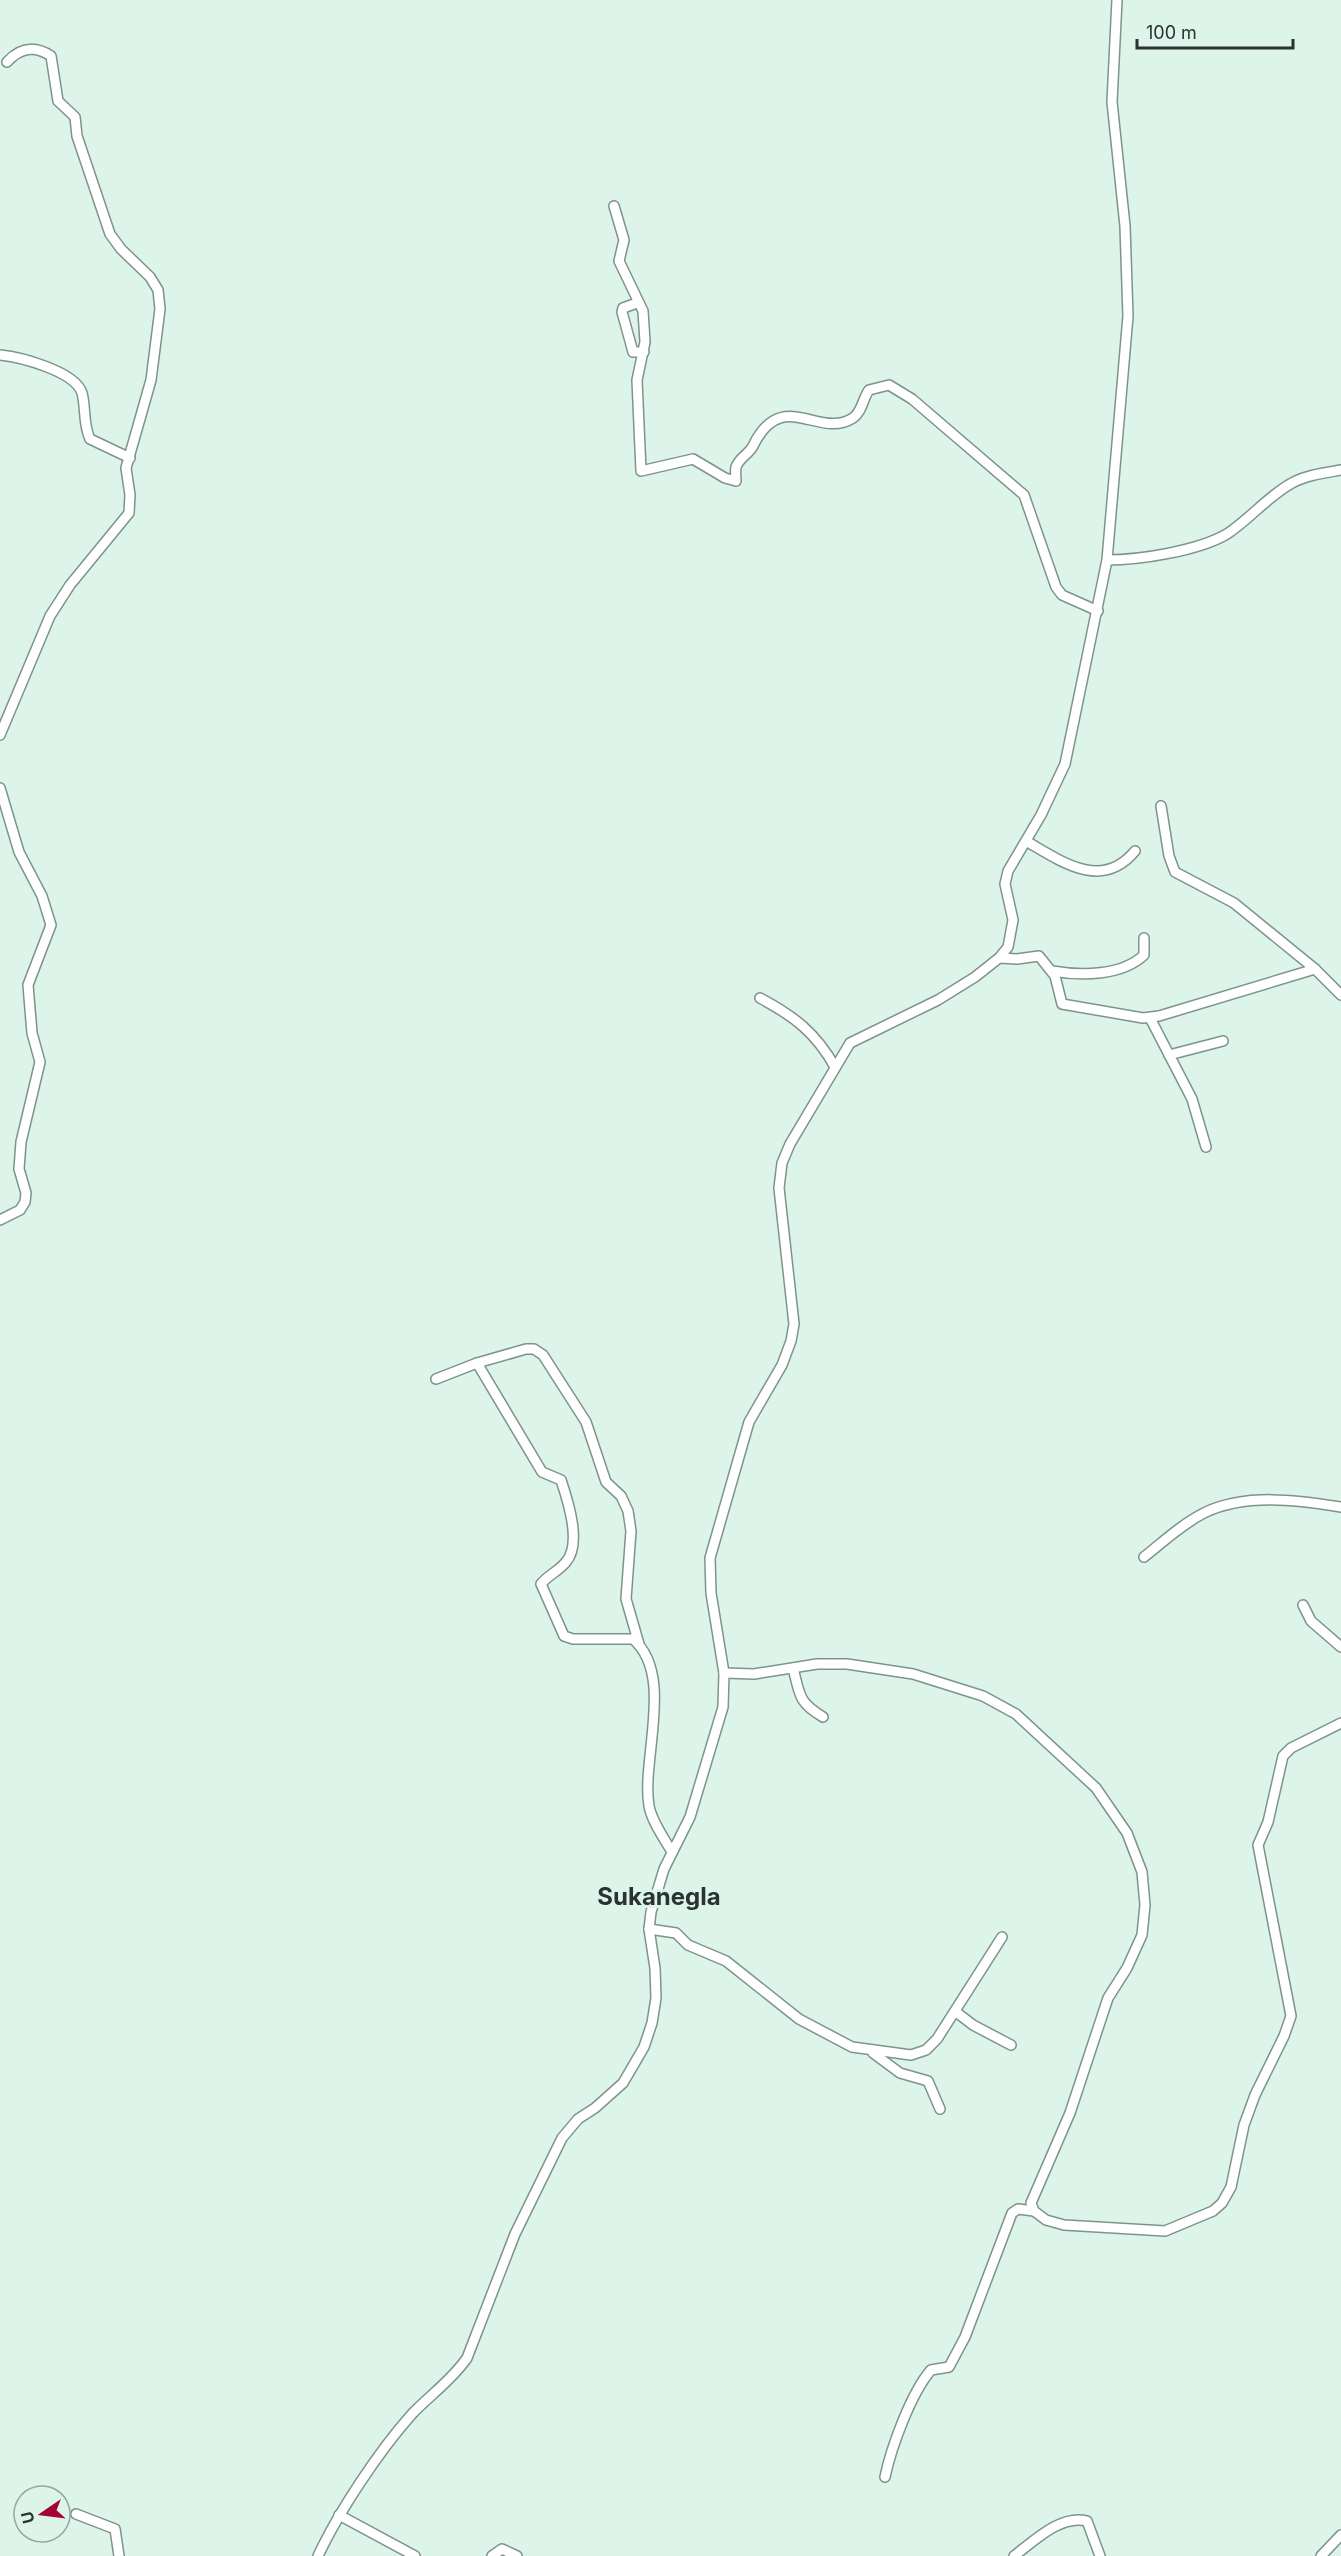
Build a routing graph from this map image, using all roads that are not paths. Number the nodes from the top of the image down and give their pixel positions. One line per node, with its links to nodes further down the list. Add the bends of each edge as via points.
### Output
1 (1117, 0): 9 (street, via 1112,102 1125,226 1128,316)
2 (7, 62): 7 (street, via 25,48 51,56 58,101 75,117 77,136 110,234 158,290 160,309 151,380)
3 (614, 206): 4 (street, via 624,240 618,258)
4 (637, 303): 5 (street, via 643,309); 5 (street, via 624,307 622,312 633,352)
5 (644, 352): 10 (street, via 637,380 642,472 693,459 736,481 738,464 767,424 790,416 844,421 858,414 869,390 889,385 912,399 1023,495 1056,587 1062,594)
6 (0, 355): 7 (street, via 31,360 78,385 90,440)
7 (130, 458): 11 (street, via 126,472 129,513 50,616)
8 (1341, 470): 9 (street, via 1290,484 1215,539 1142,560)
9 (1107, 560): 10 (street)
10 (1098, 611): 14 (street, via 1065,764)
11 (0, 735)
12 (0, 788): 27 (street, via 19,852 42,896 51,925 28,985 32,1033 40,1062 21,1142 19,1169 26,1198 20,1210)
13 (1161, 806): 18 (street, via 1175,872 1223,895)
14 (1026, 842): 15 (street, via 1089,871 1118,867); 17 (street, via 1008,871 1005,884 1012,932 1008,947)
15 (1135, 851)
16 (1144, 938): 19 (street, via 1144,955 1125,967 1077,975)
17 (999, 958): 19 (street, via 1037,955); 25 (street, via 938,1000 855,1039)
18 (1315, 969): 20 (street); 22 (street)
19 (1052, 971): 22 (street, via 1062,1004)
20 (1341, 995)
21 (760, 998): 25 (street, via 796,1018 820,1042)
22 (1150, 1018): 24 (street)
23 (1223, 1041): 24 (street)
24 (1169, 1055): 26 (street, via 1192,1099)
25 (836, 1067): 36 (street, via 782,1163 780,1215 794,1324 782,1365 749,1422 710,1557 710,1584)
26 (1206, 1147)
27 (0, 1220)
28 (477, 1363): 29 (street); 33 (street, via 526,1349 537,1350 586,1422 606,1482 621,1496 631,1522 626,1599); 33 (street, via 542,1472 561,1480 573,1535 572,1552 565,1565 542,1584 564,1636 633,1639)
29 (436, 1379)
30 (1341, 1507): 31 (street, via 1256,1499 1225,1505 1203,1514)
31 (1144, 1557)
32 (1303, 1605): 34 (street, via 1317,1628)
33 (639, 1644): 39 (street, via 653,1687 649,1807)
34 (1341, 1647)
35 (793, 1668): 36 (street); 37 (street, via 801,1699 810,1710); 46 (street, via 847,1664 913,1674 983,1696 1016,1714 1096,1788 1126,1833 1142,1872 1142,1935 1108,1998 1070,2114 1033,2194)
36 (724, 1674): 39 (street, via 723,1707 716,1736 690,1817)
37 (824, 1717)
38 (1341, 1723): 46 (street, via 1283,1756 1268,1821 1258,1845 1291,2016 1255,2095 1227,2196 1204,2216 1165,2231 1064,2226)
39 (672, 1852): 40 (street)
40 (648, 1929): 44 (street, via 679,1934 688,1945 731,1964 799,2019 847,2045); 49 (street, via 656,1998 644,2047 622,2083 561,2138 515,2234 459,2371 412,2414)
41 (1002, 1937): 42 (street)
42 (956, 2012): 43 (street); 44 (street, via 926,2050 911,2055)
43 (1011, 2045)
44 (871, 2052): 45 (street, via 900,2073 928,2081)
45 (940, 2109)
46 (1034, 2211): 47 (street, via 1018,2209 1012,2213 965,2337 950,2367 931,2370 920,2386 890,2452)
47 (885, 2477)
48 (76, 2514): 51 (street, via 113,2527)
49 (339, 2515): 52 (street); 53 (street)
50 (1341, 2535): 58 (street)
51 (119, 2556)
52 (318, 2556)
53 (415, 2556)
54 (492, 2556): 55 (street, via 502,2548)
55 (517, 2556)
56 (1014, 2556): 57 (street, via 1057,2525 1077,2519 1087,2521)
57 (1100, 2556)
58 (1320, 2556)

